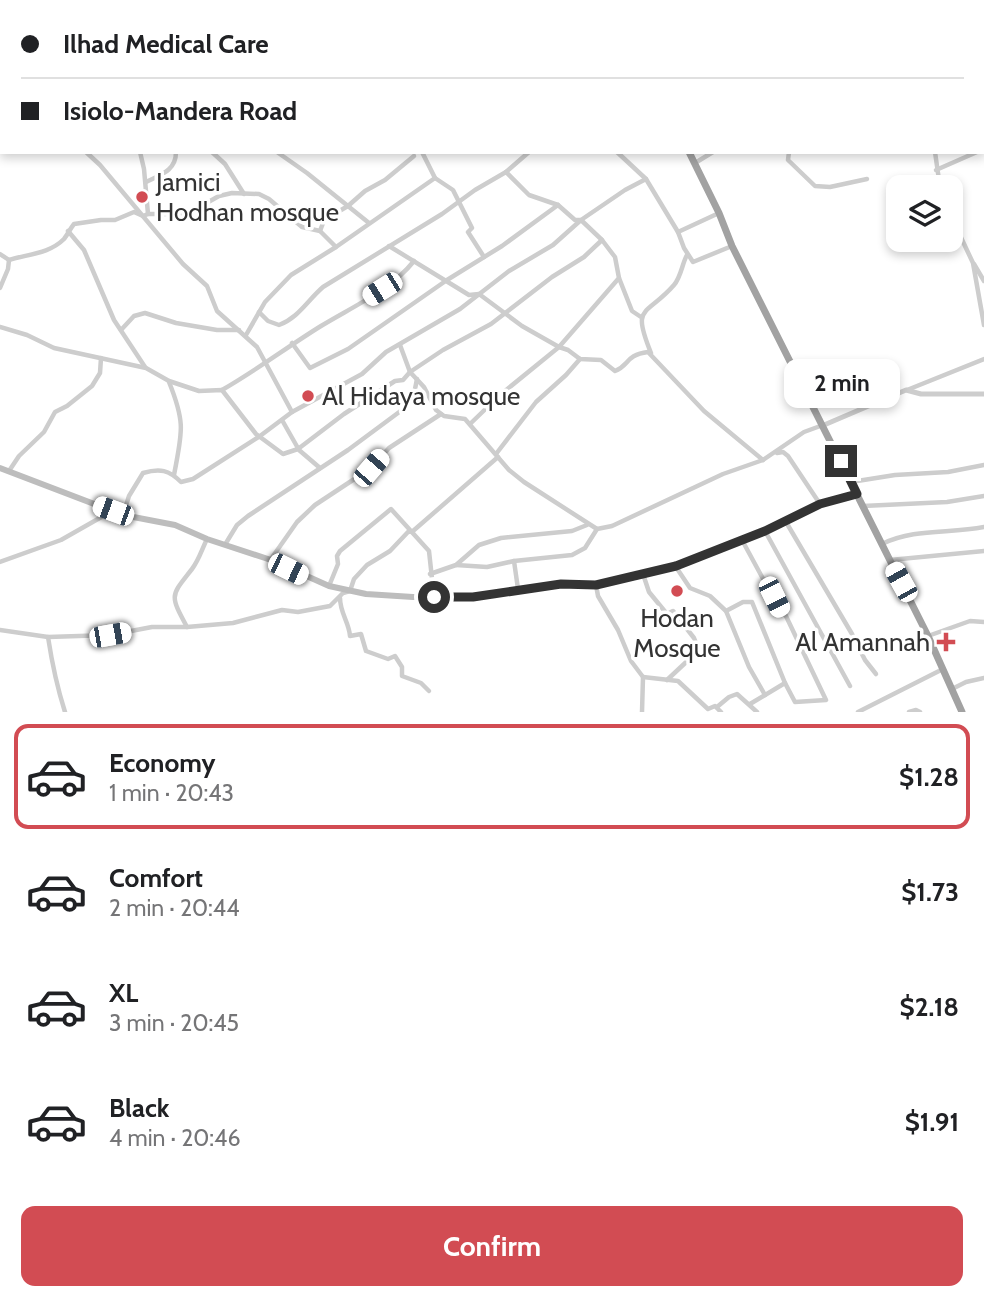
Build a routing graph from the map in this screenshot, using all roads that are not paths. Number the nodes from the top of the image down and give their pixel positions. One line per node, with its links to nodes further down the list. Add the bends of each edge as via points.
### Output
1 (88, 154): 28 (street)
2 (139, 154): 22 (street)
3 (176, 154): 22 (street, via 170,170)
4 (214, 154): 23 (street)
5 (280, 154): 26 (street)
6 (415, 154): 26 (street)
7 (417, 154): 19 (street)
8 (526, 154): 17 (street)
9 (619, 154): 20 (street)
10 (690, 154): 15 (highway)
11 (710, 154): 15 (street)
12 (789, 154): 21 (street, via 788,160 815,186)
13 (935, 154): 16 (street)
14 (972, 154): 16 (street)
15 (695, 163): 27 (highway)
16 (936, 170): 18 (street)
17 (506, 173): 24 (street); 25 (street, via 529,195)
18 (937, 175)
19 (435, 178): 24 (street, via 453,190); 30 (street)
20 (646, 179): 29 (street); 33 (street)
21 (867, 179)
22 (146, 182): 28 (street)
23 (244, 194): 28 (street, via 219,196 187,214); 32 (street, via 263,196 302,227)
24 (458, 202): 36 (street); 41 (street, via 472,228 468,232)
25 (558, 205): 29 (street); 41 (street)
26 (348, 206): 30 (street); 32 (street, via 329,217)
27 (719, 213): 33 (street); 37 (highway)
28 (145, 215): 31 (street, via 134,212 115,220 74,224); 56 (street, via 183,264 207,286 218,311)
29 (581, 220): 34 (street); 49 (street, via 553,246)
30 (369, 223): 38 (street)
31 (68, 231): 42 (street, via 52,247); 55 (street, via 82,246)
32 (320, 231): 38 (street)
33 (678, 232): 40 (street)
34 (602, 240): 45 (street, via 614,257); 51 (street)
35 (963, 242): 44 (street)
36 (389, 246): 43 (street); 50 (street, via 323,287 286,322 278,325)
37 (732, 246): 40 (street, via 693,262); 77 (highway)
38 (335, 247): 50 (street, via 291,275)
39 (0, 254): 42 (street)
40 (687, 254): 52 (street, via 677,281)
41 (484, 257): 46 (street)
42 (9, 260): 48 (street)
43 (414, 261): 46 (street); 58 (street, via 382,289)
44 (973, 263): 47 (street); 53 (street)
45 (619, 278): 52 (street, via 632,312); 60 (street)
46 (447, 280): 49 (street, via 469,295); 58 (street, via 319,365 307,367)
47 (984, 281)
48 (0, 288)
49 (479, 294): 51 (street); 59 (street)
50 (259, 312): 57 (street)
51 (506, 313): 60 (street); 67 (street)
52 (641, 317): 61 (street)
53 (984, 325)
54 (0, 327): 62 (street, via 54,348)
55 (121, 330): 56 (street, via 134,316 145,313 176,323); 66 (street)
56 (240, 330): 57 (street)
57 (246, 335): 65 (street)
58 (292, 344): 65 (street)
59 (400, 345): 67 (street); 73 (street, via 362,374)
60 (559, 347): 63 (street); 76 (street)
61 (651, 354): 63 (street, via 634,355 615,370 601,360); 82 (street, via 704,411)
62 (101, 358): 66 (street); 86 (street, via 100,373 92,386 55,412 44,432)
63 (580, 359): 81 (street, via 536,402)
64 (984, 359): 71 (street)
65 (268, 363): 70 (street); 73 (street)
66 (146, 368): 69 (street)
67 (410, 372): 68 (street); 79 (street)
68 (418, 379): 74 (street); 85 (street, via 406,407)
69 (169, 382): 70 (street, via 200,391); 87 (street, via 183,422)
70 (222, 390): 78 (street)
71 (906, 390): 72 (street); 77 (street)
72 (984, 394)
73 (292, 412): 75 (street)
74 (441, 414): 76 (street); 106 (street, via 315,505)
75 (282, 420): 78 (street); 79 (street)
76 (470, 424): 81 (street)
77 (824, 425): 80 (street, via 804,432); 88 (highway)
78 (260, 436): 79 (street, via 283,454); 87 (street, via 188,482)
79 (298, 449): 85 (street)
80 (775, 453): 82 (street); 91 (street, via 788,456)
81 (497, 456): 96 (street, via 524,482); 99 (street)
82 (763, 460): 98 (street)
83 (984, 465): 88 (street)
84 (0, 468): 86 (main road)
85 (320, 468): 103 (street, via 247,516)
86 (8, 472): 93 (main road)
87 (174, 475): 94 (street, via 165,470 143,473)
88 (851, 482): 89 (highway)
89 (857, 494): 91 (main road); 92 (highway)
90 (984, 496): 92 (street)
91 (820, 504): 95 (main road)
92 (863, 506): 104 (highway)
93 (113, 511): 94 (main road); 109 (street, via 61,540)
94 (123, 515): 101 (main road, via 176,525)
95 (786, 522): 100 (main road); 127 (street)
96 (587, 524): 98 (street); 110 (street, via 572,531 501,538 479,545)
97 (984, 527): 104 (street, via 910,533)
98 (597, 529): 107 (street, via 580,552)
99 (413, 531): 112 (street, via 429,551); 115 (street, via 388,509 340,551); 117 (street, via 367,565)
100 (765, 531): 102 (main road); 132 (street)
101 (206, 539): 103 (main road); 122 (street, via 174,596)
102 (742, 540): 111 (main road); 131 (street, via 785,614 826,700 795,702)
103 (226, 544): 106 (main road)
104 (882, 544): 108 (highway)
105 (984, 551): 108 (street)
106 (271, 560): 115 (main road)
107 (514, 561): 110 (street, via 487,567); 116 (street)
108 (889, 561): 124 (highway)
109 (0, 562)
110 (456, 565): 112 (street)
111 (676, 566): 113 (main road); 120 (street, via 690,588 710,596)
112 (430, 574): 118 (street)
113 (643, 574): 114 (main road); 130 (street, via 649,592 667,614 673,611 699,650)
114 (596, 585): 116 (main road); 128 (street)
115 (330, 586): 117 (main road)
116 (517, 589): 118 (main road, via 473,597)
117 (349, 591): 118 (main road); 119 (street)
118 (434, 597)
119 (340, 598): 122 (street, via 315,609 282,610 233,623); 134 (street, via 351,636 362,634 366,650 374,654 388,659 395,656 402,676)
120 (726, 611): 131 (street, via 752,602); 135 (street)
121 (984, 622): 124 (street, via 970,621)
122 (187, 627): 125 (street)
123 (0, 631): 125 (street)
124 (928, 635): 126 (highway)
125 (48, 637): 138 (street, via 52,671)
126 (943, 669): 133 (highway); 141 (street)
127 (876, 674)
128 (643, 677): 130 (street); 139 (street)
129 (984, 678): 133 (street)
130 (667, 680): 137 (street, via 678,681 708,709)
131 (785, 683): 135 (street)
132 (850, 686)
133 (951, 690): 144 (highway)
134 (429, 691)
135 (765, 695): 136 (street)
136 (750, 704): 137 (street, via 737,694); 140 (street)
137 (719, 710)
138 (65, 712)
139 (642, 712)
140 (757, 712)
141 (858, 712)
142 (909, 712): 143 (street)
143 (920, 712)
144 (962, 712)

